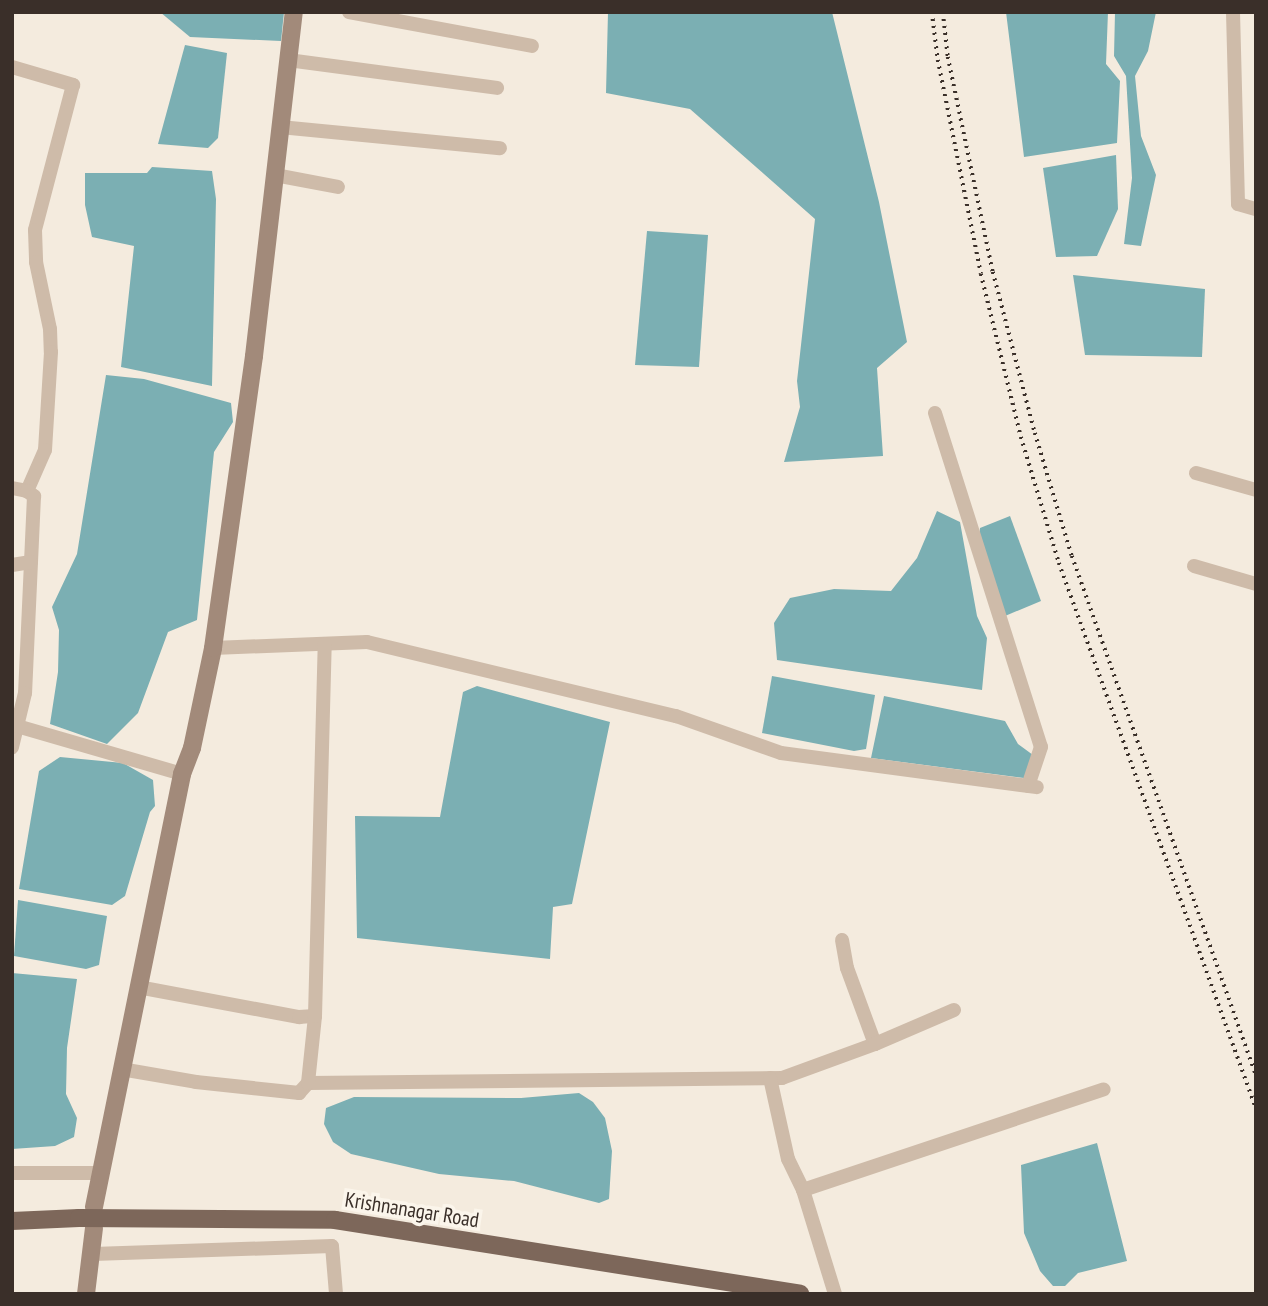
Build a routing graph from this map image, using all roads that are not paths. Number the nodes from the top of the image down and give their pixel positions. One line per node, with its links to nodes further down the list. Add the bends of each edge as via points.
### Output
1 (294, 12): 5 (street)
2 (349, 12): 4 (street)
3 (1233, 12): 12 (street, via 1238,204)
4 (532, 46)
5 (288, 60): 7 (street); 8 (street)
6 (12, 67): 15 (street, via 73,85 35,230 51,352 45,450)
7 (497, 88)
8 (280, 127): 9 (street); 10 (street)
9 (500, 148)
10 (275, 175): 11 (street); 22 (street)
11 (338, 187)
12 (1256, 209)
13 (935, 413): 21 (street, via 1041,747 1033,786 781,753 676,716 426,655 367,642)
14 (1196, 473): 16 (street)
15 (20, 489): 17 (street, via 34,496)
16 (1256, 490)
17 (31, 562): 18 (street); 23 (street)
18 (12, 565)
19 (1194, 566): 20 (street)
20 (1256, 584)
21 (325, 644): 22 (street); 30 (street)
22 (213, 648): 26 (street)
23 (19, 664): 24 (street, via 25,693)
24 (17, 726): 25 (street); 26 (street)
25 (12, 747)
26 (182, 774): 28 (street)
27 (842, 940): 31 (street, via 847,968)
28 (138, 987): 30 (street, via 299,1017); 32 (street)
29 (954, 1010): 31 (street)
30 (315, 1016): 34 (street)
31 (875, 1044): 33 (street, via 782,1078)
32 (121, 1069): 34 (street, via 299,1093); 36 (street)
33 (770, 1078): 34 (street); 38 (street, via 788,1159)
34 (308, 1083)
35 (1104, 1089): 38 (street)
36 (100, 1172): 37 (street); 39 (street)
37 (12, 1173)
38 (803, 1190): 46 (street)
39 (94, 1207)
40 (12, 1221): 45 (main road, Krishnanagar Road, via 335,1220)
41 (94, 1228): 42 (street)
42 (93, 1254): 43 (street); 44 (street, via 332,1246)
43 (86, 1294)
44 (336, 1294)
45 (800, 1294)
46 (835, 1294)

